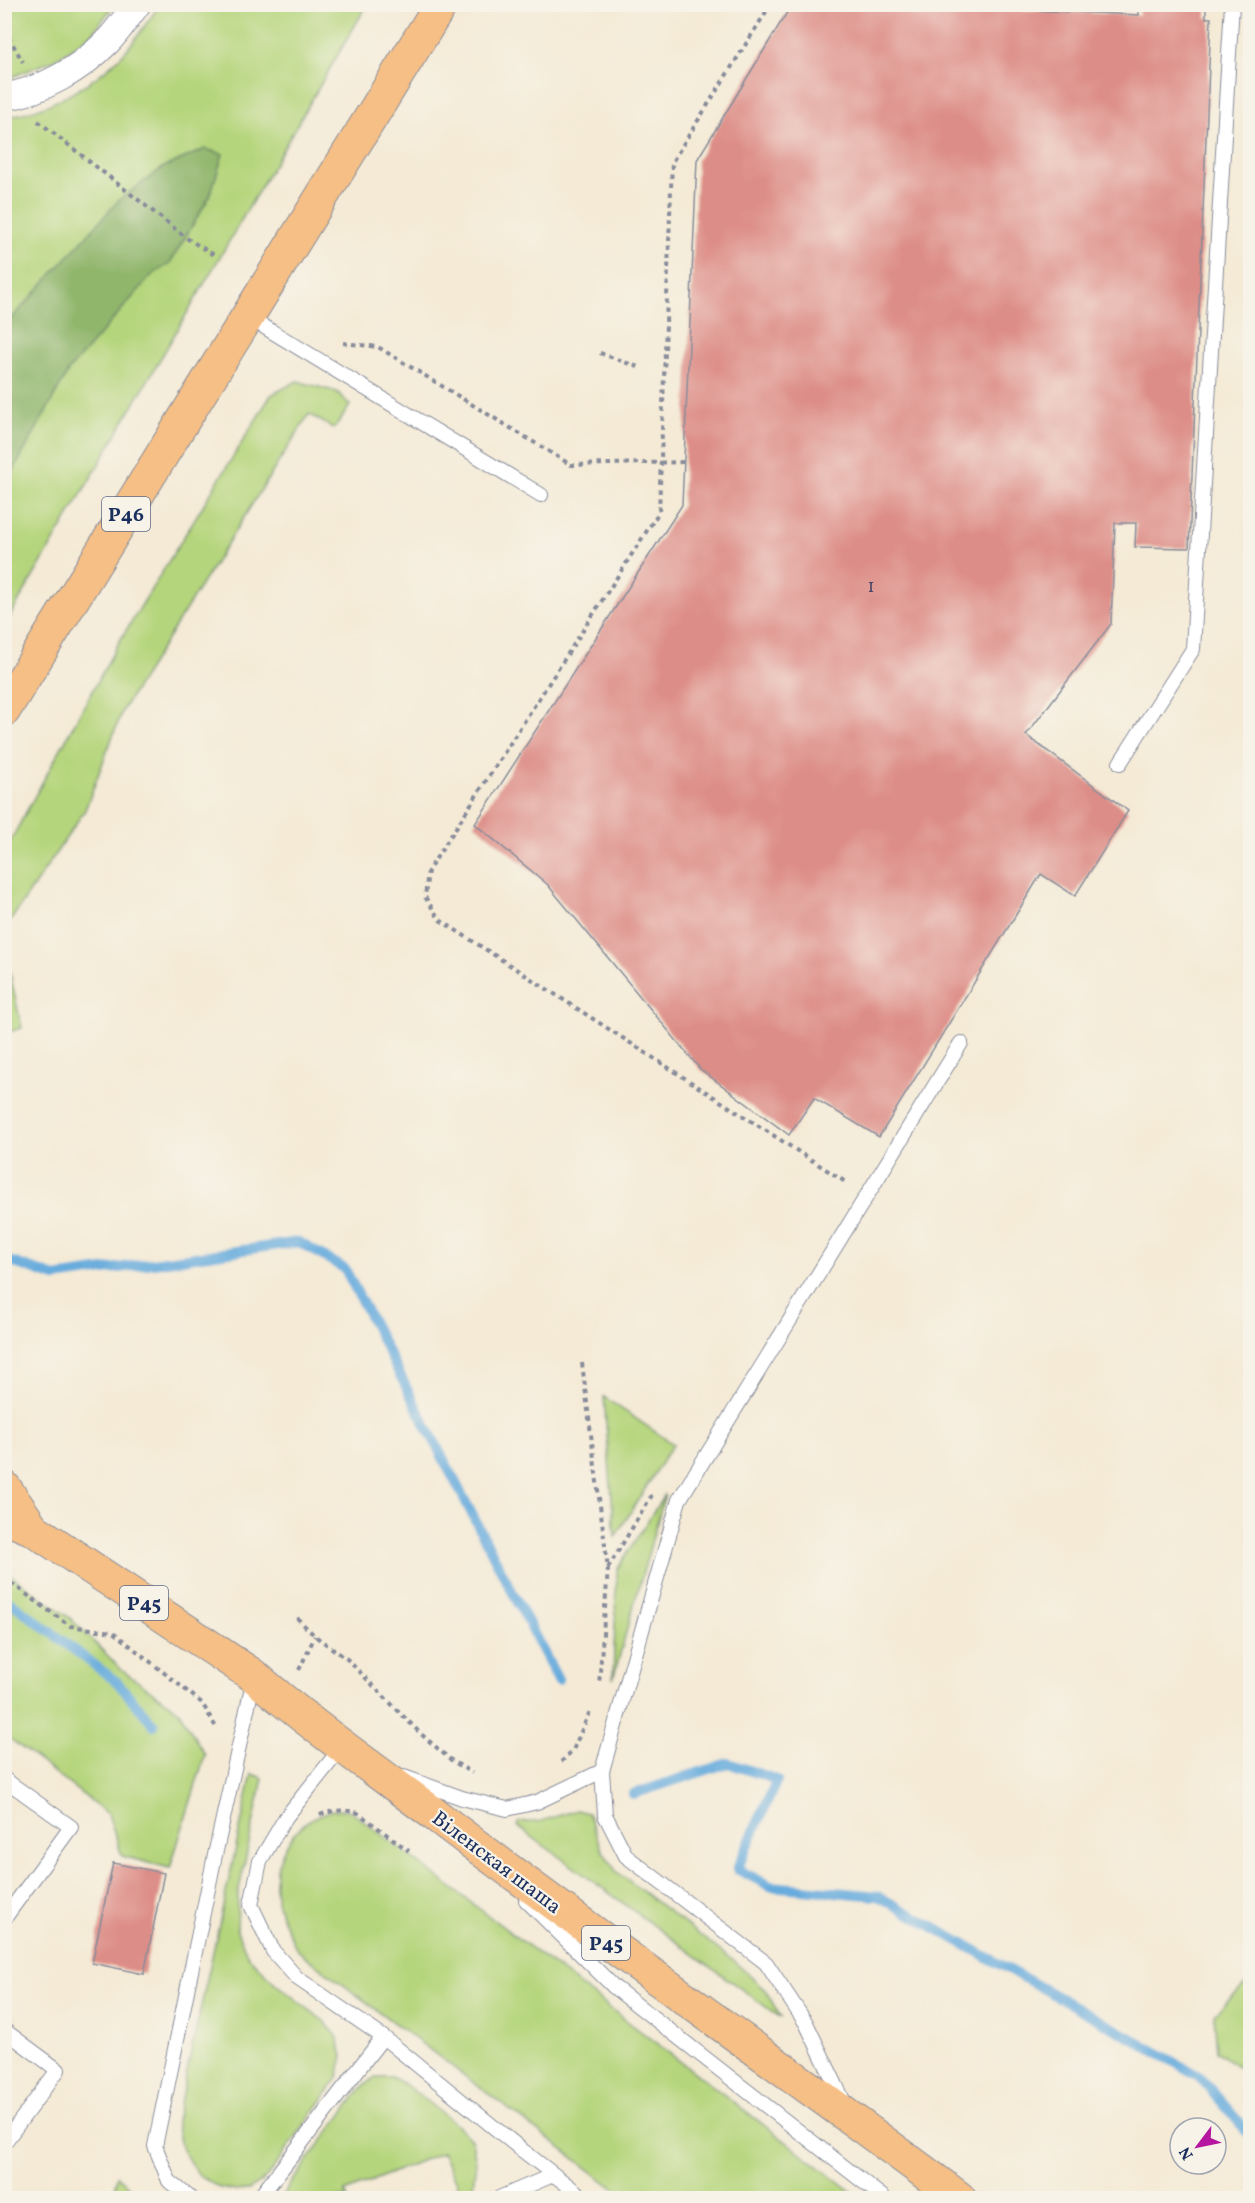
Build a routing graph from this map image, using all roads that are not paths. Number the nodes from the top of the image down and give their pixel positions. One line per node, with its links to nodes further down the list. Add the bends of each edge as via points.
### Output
1 (137, 4): 4 (street, via 108,41 66,75)
2 (441, 4): 5 (main road, Р46)
3 (1232, 4): 8 (lane, via 1193,649)
4 (11, 96)
5 (247, 317): 6 (lane); 7 (main road, Р46)
6 (541, 495)
7 (4, 710)
8 (1120, 763)
9 (961, 1043): 14 (lane, via 679,1500)
10 (4, 1487): 11 (main road, Р45)
11 (19, 1523): 12 (main road, Віленская шаша / Р45)
12 (254, 1676): 13 (main road, Віленская шаша / Р45); 23 (lane, via 155,2146 169,2181)
13 (354, 1756): 14 (lane, via 462,1798 507,1809 537,1802); 16 (main road, Віленская шаша / Р45); 19 (lane, via 286,1816 260,1861 251,1905 273,1951 297,1978)
14 (602, 1771): 20 (lane, via 604,1815 626,1856 766,1963 806,2023)
15 (4, 1779): 17 (lane, via 71,1827)
16 (468, 1841): 20 (main road, Віленская шаша / Р45); 27 (lane, via 614,1987)
17 (4, 1919)
18 (4, 2030): 21 (lane, via 58,2070)
19 (383, 2037): 22 (lane); 24 (lane)
20 (851, 2117): 28 (main road, Віленская шаша / Р45)
21 (7, 2135)
22 (554, 2175): 25 (lane); 26 (lane)
23 (190, 2199)
24 (259, 2199)
25 (499, 2199)
26 (584, 2199)
27 (884, 2199)
28 (959, 2199)

